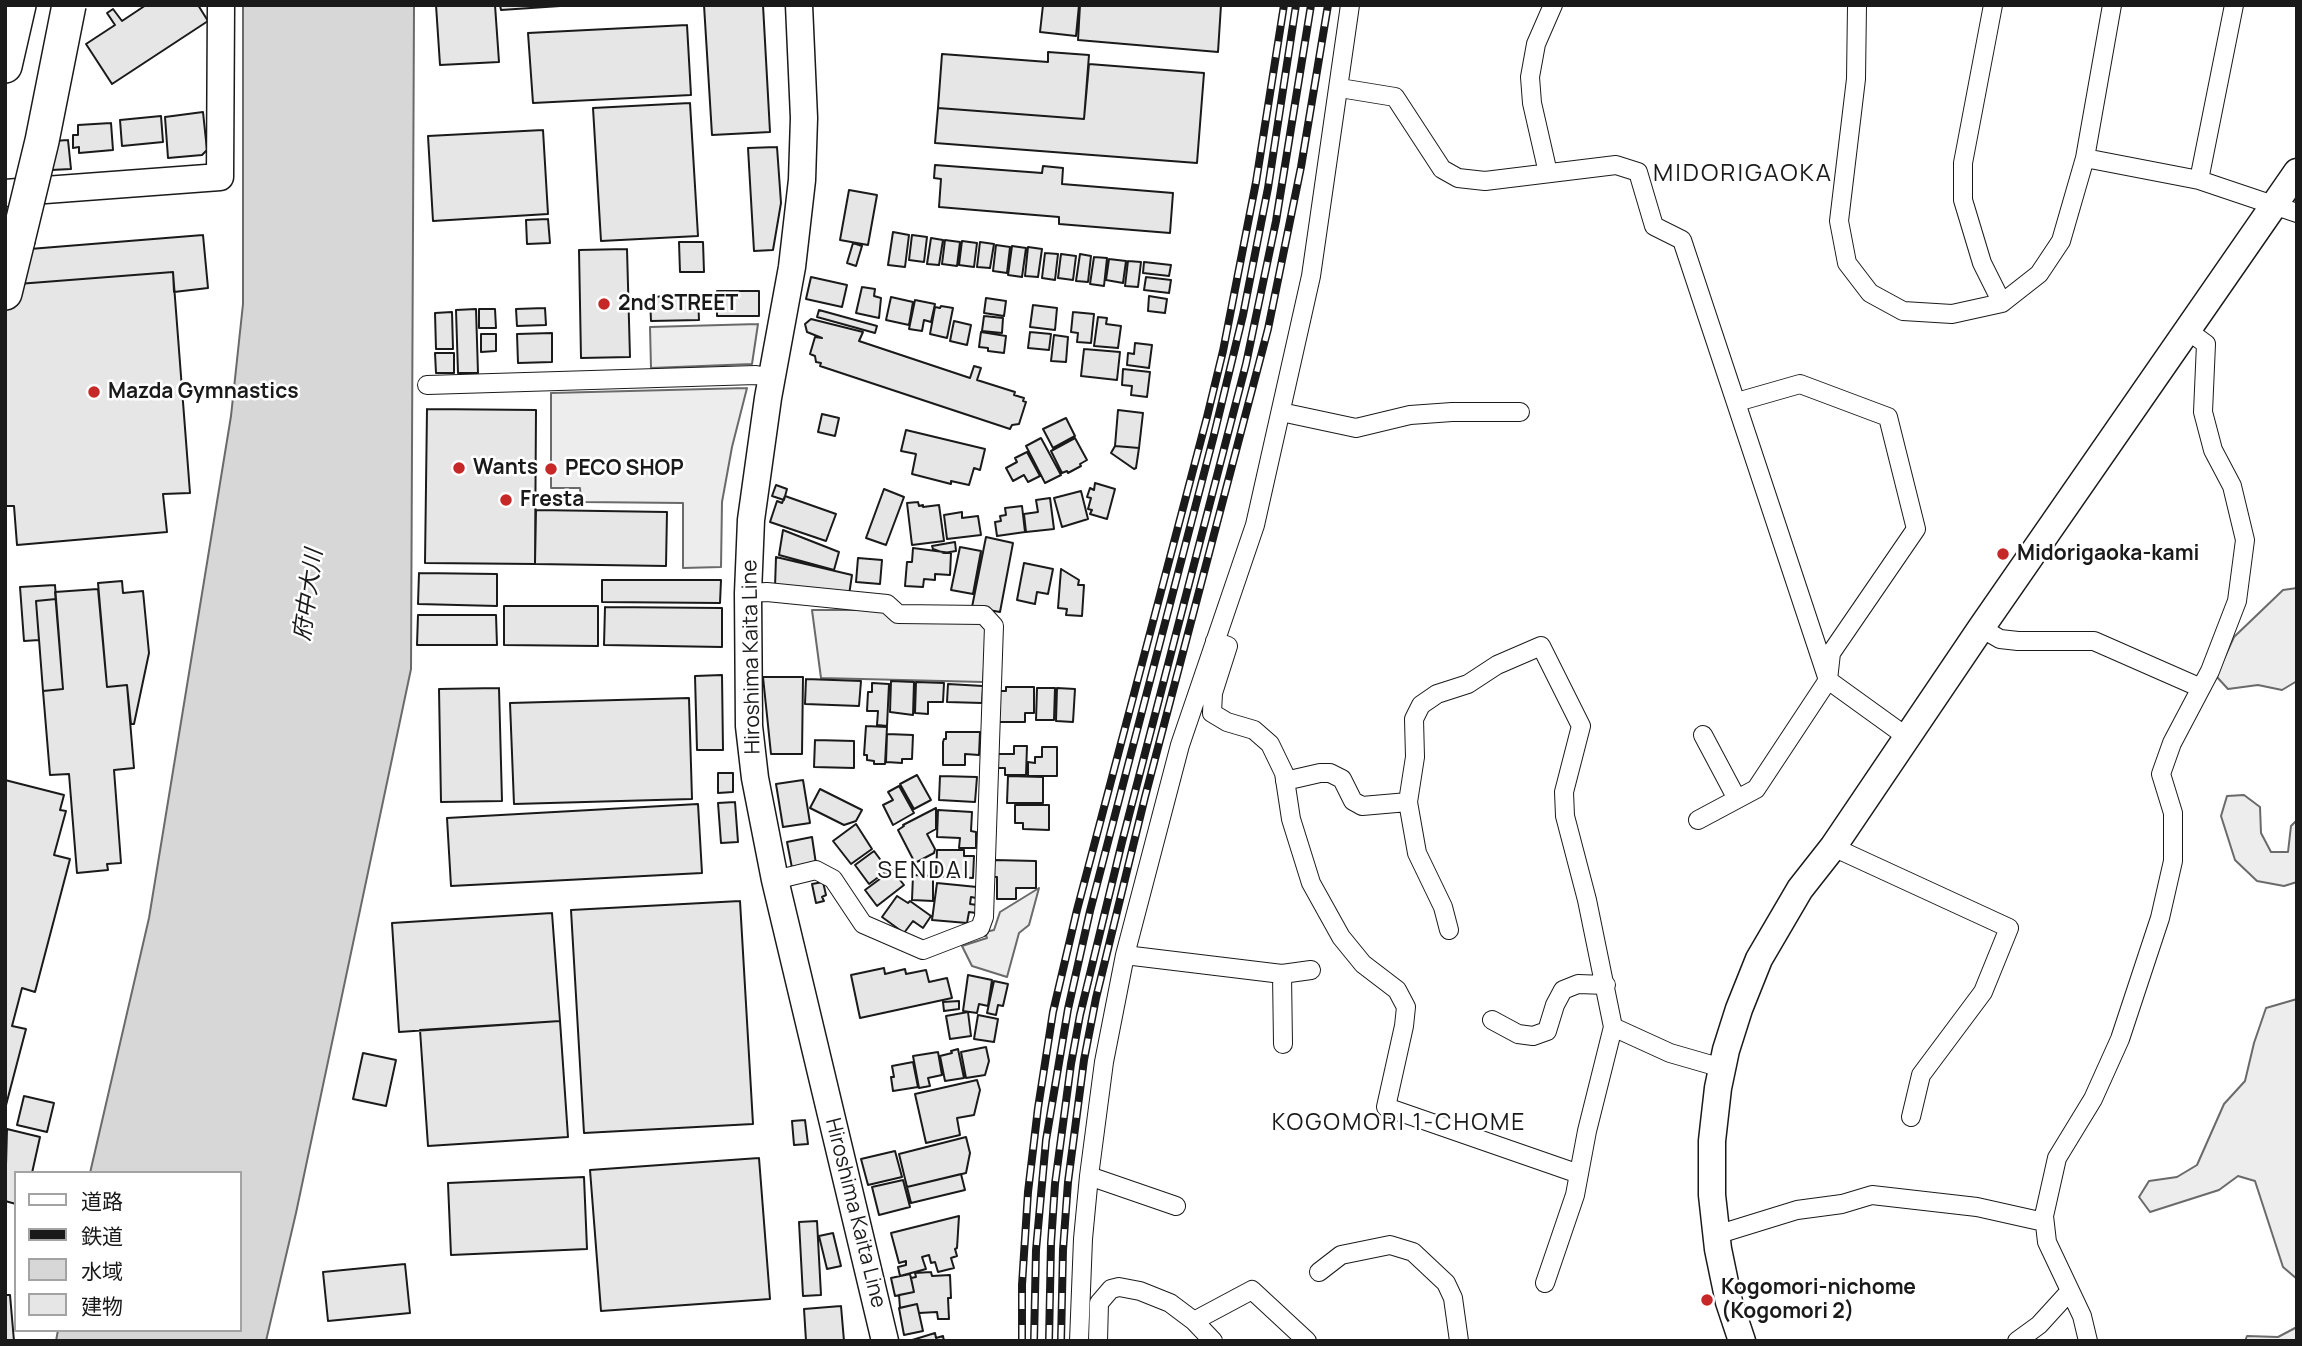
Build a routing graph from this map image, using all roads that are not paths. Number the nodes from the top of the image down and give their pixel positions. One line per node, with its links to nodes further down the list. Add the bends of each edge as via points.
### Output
1 (19, 5): 12 (highway)
2 (50, 5): 18 (highway)
3 (69, 5): 20 (highway, bridge)
4 (221, 5): 18 (street, via 220,177)
5 (799, 5): 23 (street, Hiroshima Kaita Line, via 802,180)
6 (1350, 5): 13 (street)
7 (1553, 5): 16 (street, via 1536,44 1530,77)
8 (1857, 5): 21 (street, via 1856,79 1839,221 1847,262 1870,293 1903,311 1952,314)
9 (1993, 5): 21 (street, via 1963,163 1963,200 1982,263)
10 (2112, 5): 14 (street)
11 (2234, 5): 17 (street)
12 (5, 66)
13 (1340, 88): 16 (street, via 1395,97 1442,169 1458,178 1485,181); 26 (street, via 1311,276)
14 (2085, 158): 17 (street); 21 (street, via 2061,241 2039,274)
15 (2297, 172): 19 (street)
16 (1548, 173): 25 (street, via 1616,165 1638,172 1654,226 1682,240)
17 (2199, 180): 19 (street)
18 (5, 195)
19 (2285, 209): 22 (street)
20 (5, 293)
21 (2002, 303)
22 (2187, 330): 29 (street); 32 (street, via 2206,344 2203,412 2213,450 2232,486 2245,540 2237,601)
23 (772, 377): 24 (street); 28 (street, Hiroshima Kaita Line, via 751,520)
24 (427, 385)
25 (1737, 402): 31 (street); 31 (street, via 1800,384 1888,417 1916,529 1831,653)
26 (1280, 412): 27 (street, via 1356,428 1410,415); 30 (street, via 1255,525)
27 (1520, 412)
28 (748, 593): 40 (street, Hiroshima Kaita Line, via 749,726); 40 (street, via 887,604 898,614 984,615 994,626 980,928 923,950 863,924 833,879 816,870)
29 (1981, 628): 32 (street, via 2000,639 2094,641); 34 (street)
30 (1215, 641): 35 (street, via 1228,646 1213,693 1212,713 1254,730 1270,744); 42 (street, via 1180,745)
31 (1828, 680): 34 (street); 36 (street, via 1756,789)
32 (2201, 688): 54 (street, via 2161,774 2173,813 2173,861 2160,918 2120,1039 2093,1100 2057,1158)
33 (1703, 735): 36 (street)
34 (1908, 737): 39 (street)
35 (1286, 781): 37 (street, via 1330,773 1342,779 1353,801 1362,806); 51 (street, via 1291,819 1311,883 1341,937 1363,964 1397,990 1406,1007 1386,1107)
36 (1737, 799): 38 (street)
37 (1408, 802): 41 (street, via 1417,853 1443,906); 45 (street, via 1415,757 1414,719 1421,705 1541,646 1581,726 1564,792 1565,816)
38 (1698, 820)
39 (1833, 847): 49 (street, via 1785,912 1759,959 1738,1009); 50 (street, via 2009,928 1983,992 1921,1075)
40 (775, 880): 60 (street, Hiroshima Kaita Line)
41 (1449, 930)
42 (1125, 955): 44 (street); 52 (street, via 1104,1062)
43 (1311, 970): 44 (street)
44 (1282, 974): 48 (street)
45 (1605, 985): 46 (street, via 1578,984 1563,990 1547,1031 1533,1036 1518,1034); 47 (street)
46 (1492, 1020)
47 (1613, 1027): 49 (street, via 1670,1053); 51 (street)
48 (1283, 1044)
49 (1722, 1068): 55 (street, via 1712,1141)
50 (1911, 1117)
51 (1579, 1174): 57 (street)
52 (1089, 1176): 53 (street); 61 (street)
53 (1176, 1206)
54 (2043, 1222): 55 (street, via 1977,1207 1872,1195 1797,1210); 58 (street, via 2047,1242)
55 (1716, 1235): 66 (street)
56 (1319, 1272): 65 (street, via 1341,1255 1390,1245 1413,1252 1446,1283 1453,1298)
57 (1545, 1283)
58 (2070, 1291): 67 (street); 68 (street)
59 (1194, 1321): 62 (street, via 1170,1303 1119,1286 1099,1303); 63 (street); 64 (street, via 1252,1290)
60 (885, 1341)
61 (1079, 1341)
62 (1098, 1341)
63 (1213, 1341)
64 (1307, 1341)
65 (1459, 1341)
66 (1742, 1341)
67 (2017, 1341)
68 (2088, 1341)

